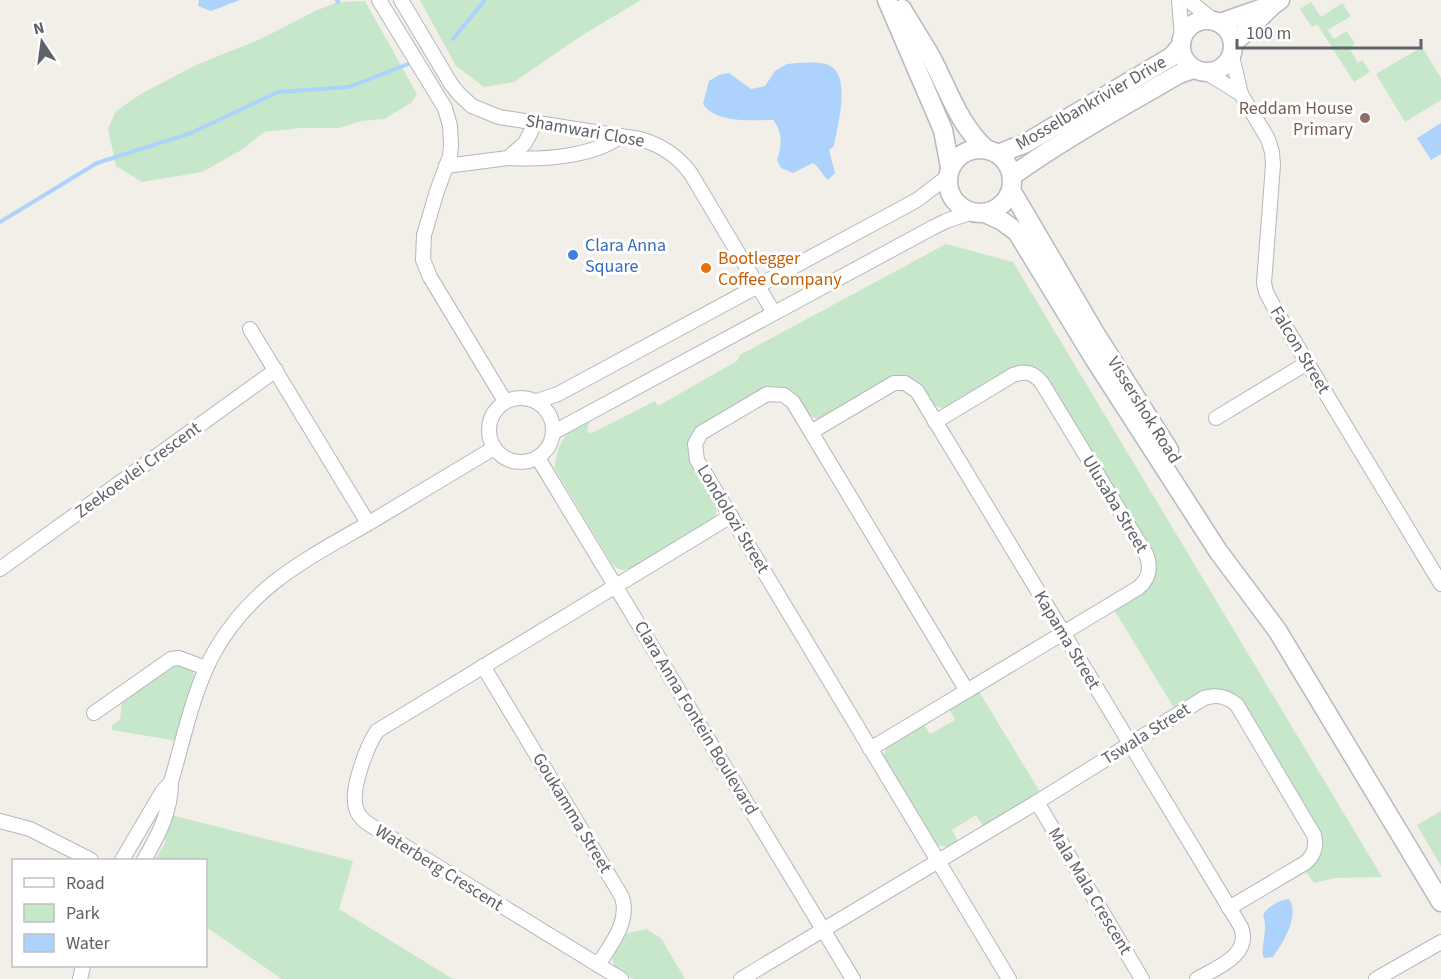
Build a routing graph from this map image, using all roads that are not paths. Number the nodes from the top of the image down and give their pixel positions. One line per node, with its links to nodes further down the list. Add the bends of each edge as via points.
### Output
1 (379, 0): 17 (street, via 445,108 452,135)
2 (401, 0): 13 (street, Shamwari Close, via 464,100 499,117)
3 (887, 0): 18 (main road, via 944,130)
4 (896, 0): 15 (main road, via 931,57 964,124 975,139)
5 (1179, 0): 9 (street)
6 (1188, 0): 8 (street)
7 (1277, 2): 8 (main road); 10 (main road)
8 (1216, 22): 9 (main road, via 1199,21 1192,25); 10 (main road, via 1230,33)
9 (1181, 42): 11 (main road, via 1186,63); 15 (main road, Mosselbankrivier Drive, via 1171,57 1026,143)
10 (1233, 50): 11 (main road, via 1221,69); 12 (street, Falcon Street)
11 (1200, 71): 12 (street, Falcon Street); 19 (main road, Mosselbankrivier Drive, via 1179,74 1096,122 1048,151)
12 (1241, 94): 24 (street, Falcon Street, via 1272,152 1266,292)
13 (536, 122): 14 (street, Shamwari Close); 16 (street, via 525,142)
14 (621, 136): 16 (street, via 582,151 539,159); 21 (street, Shamwari Close, via 659,146 685,165)
15 (992, 151): 18 (main road, via 975,148 965,152 956,158); 19 (main road, via 1005,160)
16 (508, 158): 17 (street)
17 (446, 166): 26 (street, via 424,235 423,260)
18 (949, 172): 20 (main road, via 952,198); 21 (street, via 917,200)
19 (1011, 183): 20 (main road, via 1006,200); 39 (main road, Vissershok Road, via 1095,333)
20 (979, 213): 22 (street, via 946,221); 39 (main road, Vissershok Road, via 1002,221 1017,232 1218,550)
21 (758, 286): 22 (street, Shamwari Close); 27 (street, via 552,397)
22 (774, 313): 30 (street)
23 (250, 329): 25 (street)
24 (1307, 363): 28 (street); 37 (street, Falcon Street)
25 (276, 370): 35 (street); 36 (street, Zeekoevlei Crescent)
26 (505, 401): 27 (street, via 521,397); 32 (street, via 490,419 489,434)
27 (537, 401): 30 (street, via 550,414)
28 (1216, 418)
29 (935, 422): 31 (street, Kapama Street, via 916,391 900,382); 40 (street, Kapama Street); 40 (street, Ulusaba Street, via 1013,375 1027,372 1042,383 1149,562 1146,579 1137,588)
30 (554, 432): 33 (street, via 549,447)
31 (811, 432): 34 (street, Londolozi Street, via 793,402 772,393 701,433 695,455); 43 (street, Londolozi Street)
32 (494, 448): 33 (street, via 514,461); 35 (street)
33 (538, 458): 38 (street, Clara Anna Fontein Boulevard)
34 (731, 516): 38 (street, Waterberg Crescent); 46 (street, Londolozi Street)
35 (368, 523): 42 (street, via 284,574 251,601)
36 (0, 569)
37 (1441, 584)
38 (616, 585): 41 (street, Waterberg Crescent); 56 (street, Clara Anna Fontein Boulevard)
39 (1277, 630): 54 (main road, Vissershok Road)
40 (1063, 633): 43 (street, Ulusaba Street); 45 (street, Kapama Street)
41 (483, 666): 58 (street, Goukamma Street, via 622,897 623,920); 58 (street, Waterberg Crescent, via 377,731 357,784 356,810 378,831)
42 (206, 668): 44 (street, via 171,659); 47 (street)
43 (967, 691): 46 (street, Ulusaba Street)
44 (94, 713)
45 (1130, 744): 48 (street, Tswala Street); 55 (street, Kapama Street); 55 (street, Tswala Street, via 1210,696 1222,696 1237,705 1314,835 1316,845 1305,863)
46 (870, 749): 53 (street, Londolozi Street)
47 (171, 782): 51 (street); 52 (street, via 167,813)
48 (1037, 802): 53 (street, Tswala Street); 63 (street, Mala Mala Crescent)
49 (0, 820): 50 (street, via 30,829)
50 (88, 859)
51 (123, 859)
52 (145, 859)
53 (937, 860): 56 (street, Tswala Street); 62 (street)
54 (1441, 902)
55 (1229, 908): 64 (street, Kapama Street, via 1242,932 1240,950)
56 (824, 929): 60 (street); 61 (street, Clara Anna Fontein Boulevard)
57 (1441, 942): 65 (street)
58 (598, 965): 59 (street, Waterberg Crescent)
59 (621, 979)
60 (741, 979)
61 (853, 979)
62 (1010, 979)
63 (1142, 979)
64 (1197, 979)
65 (1376, 979)

